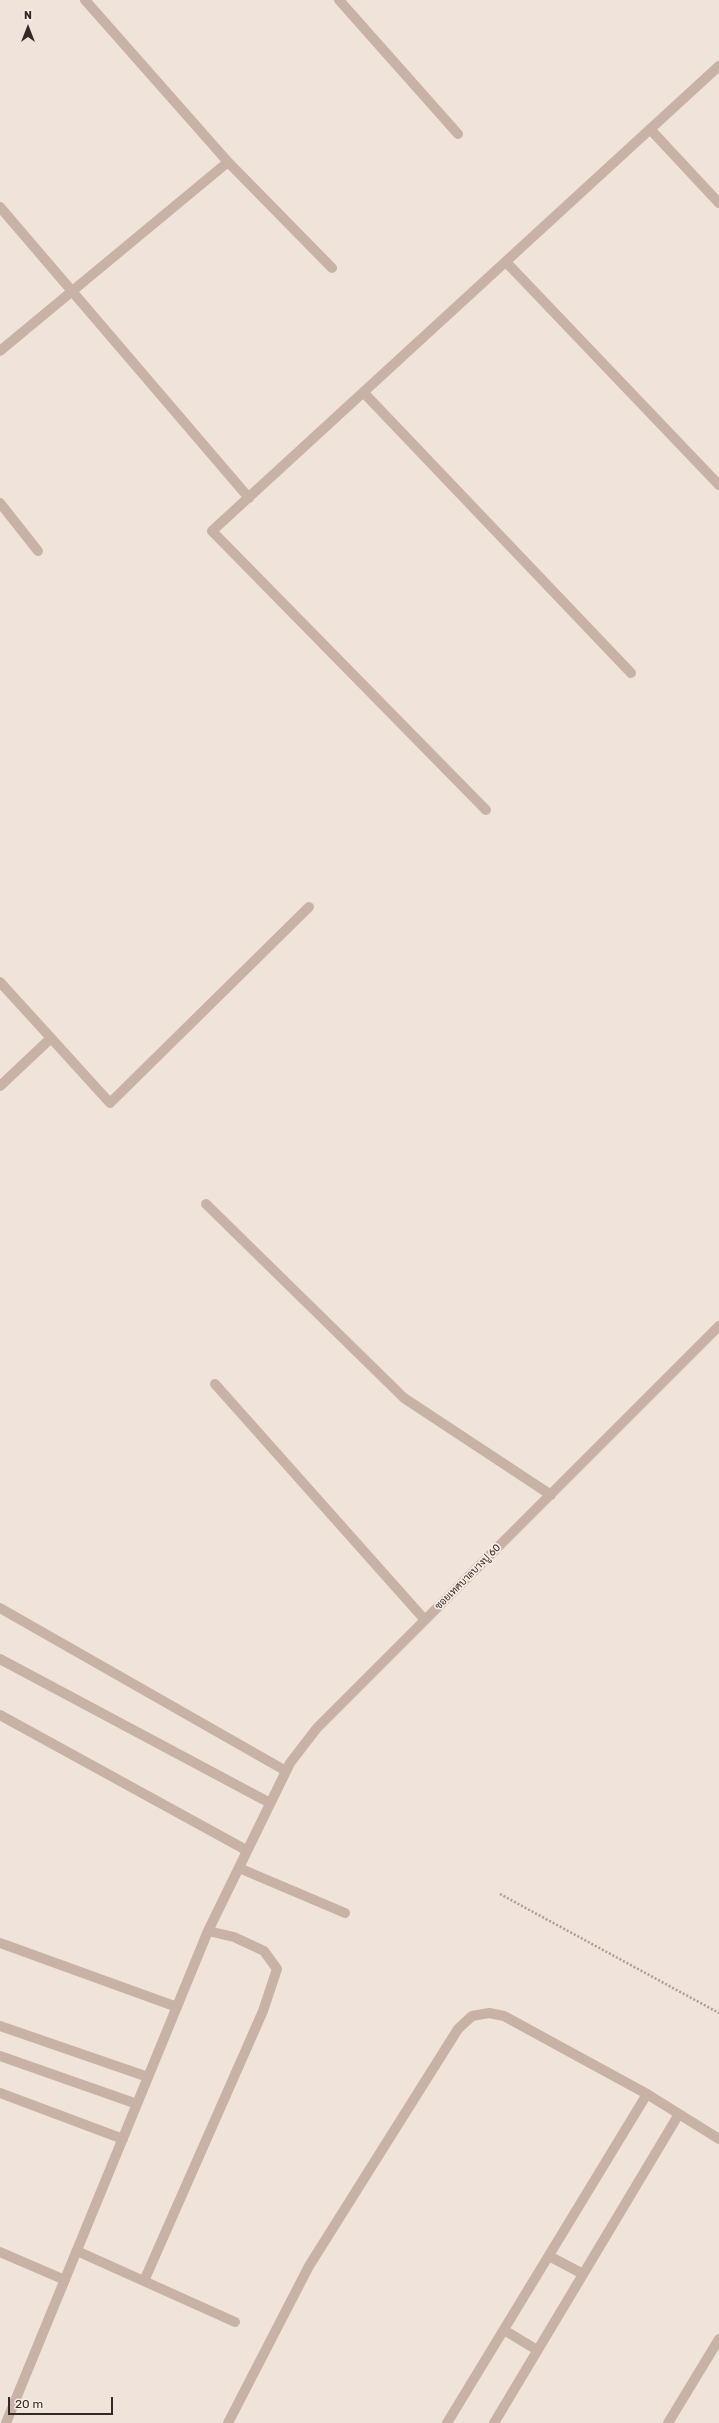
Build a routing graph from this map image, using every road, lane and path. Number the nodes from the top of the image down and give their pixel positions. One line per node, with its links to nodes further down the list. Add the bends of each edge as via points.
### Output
1 (85, 0): 6 (street)
2 (339, 0): 5 (street)
3 (719, 66): 4 (street)
4 (650, 129): 7 (street); 9 (street)
5 (458, 134)
6 (228, 162): 10 (street); 11 (street)
7 (719, 203)
8 (0, 207): 11 (street)
9 (506, 262): 13 (street); 14 (street)
10 (332, 268)
11 (72, 290): 12 (street); 15 (street)
12 (0, 351)
13 (364, 393): 15 (street); 18 (street)
14 (719, 485)
15 (249, 498): 19 (street, via 212,531)
16 (0, 503): 17 (street)
17 (38, 551)
18 (631, 673)
19 (486, 810)
20 (310, 907): 22 (street, via 110,1103)
21 (0, 982): 22 (street)
22 (51, 1038): 23 (street)
23 (0, 1086)
24 (206, 1204): 27 (street, via 404,1398)
25 (719, 1326): 27 (street, ซอยเทศบาลบางปู 60)
26 (215, 1384): 29 (street)
27 (551, 1494): 29 (street, ซอยเทศบาลบางปู 60)
28 (0, 1608): 32 (street)
29 (425, 1620): 32 (street, ซอยเทศบาลบางปู 60, via 317,1728)
30 (0, 1659): 33 (street)
31 (0, 1715): 34 (street)
32 (286, 1771): 33 (street, ซอยเทศบาลบางปู 60)
33 (270, 1803): 34 (street, ซอยเทศบาลบางปู 60)
34 (246, 1850): 35 (street, ซอยเทศบาลบางปู 60)
35 (238, 1868): 37 (street); 38 (street, ซอยเทศบาลบางปู 60)
36 (500, 1894): 41 (path)
37 (345, 1913)
38 (208, 1931): 40 (street, ซอยเทศบาลบางปู 60); 56 (street, via 234,1937 264,1951 276,1969 264,2011)
39 (0, 1943): 40 (street)
40 (177, 2008): 44 (street, ซอยเทศบาลบางปู 60)
41 (719, 2013)
42 (0, 2026): 44 (street)
43 (0, 2056): 47 (street)
44 (148, 2077): 47 (street, ซอยเทศบาลบางปู 60)
45 (0, 2092): 49 (street)
46 (647, 2094): 48 (street); 53 (street); 62 (street, via 504,2016 489,2013 472,2016 458,2029 322,2246)
47 (137, 2104): 49 (street, ซอยเทศบาลบางปู 60)
48 (679, 2114): 50 (street); 54 (street)
49 (123, 2139): 51 (street, ซอยเทศบาลบางปู 60)
50 (719, 2139)
51 (77, 2251): 55 (street, ซอยเทศบาลบางปู 60); 56 (street)
52 (0, 2252): 55 (street)
53 (549, 2256): 54 (street); 58 (street)
54 (582, 2274): 60 (street)
55 (65, 2280): 61 (street, ซอยเทศบาลบางปู 60)
56 (144, 2281): 57 (street)
57 (234, 2322)
58 (504, 2330): 60 (street); 63 (street)
59 (719, 2338): 65 (street)
60 (537, 2350): 64 (street)
61 (6, 2423)
62 (228, 2423)
63 (447, 2423)
64 (494, 2423)
65 (668, 2423)

